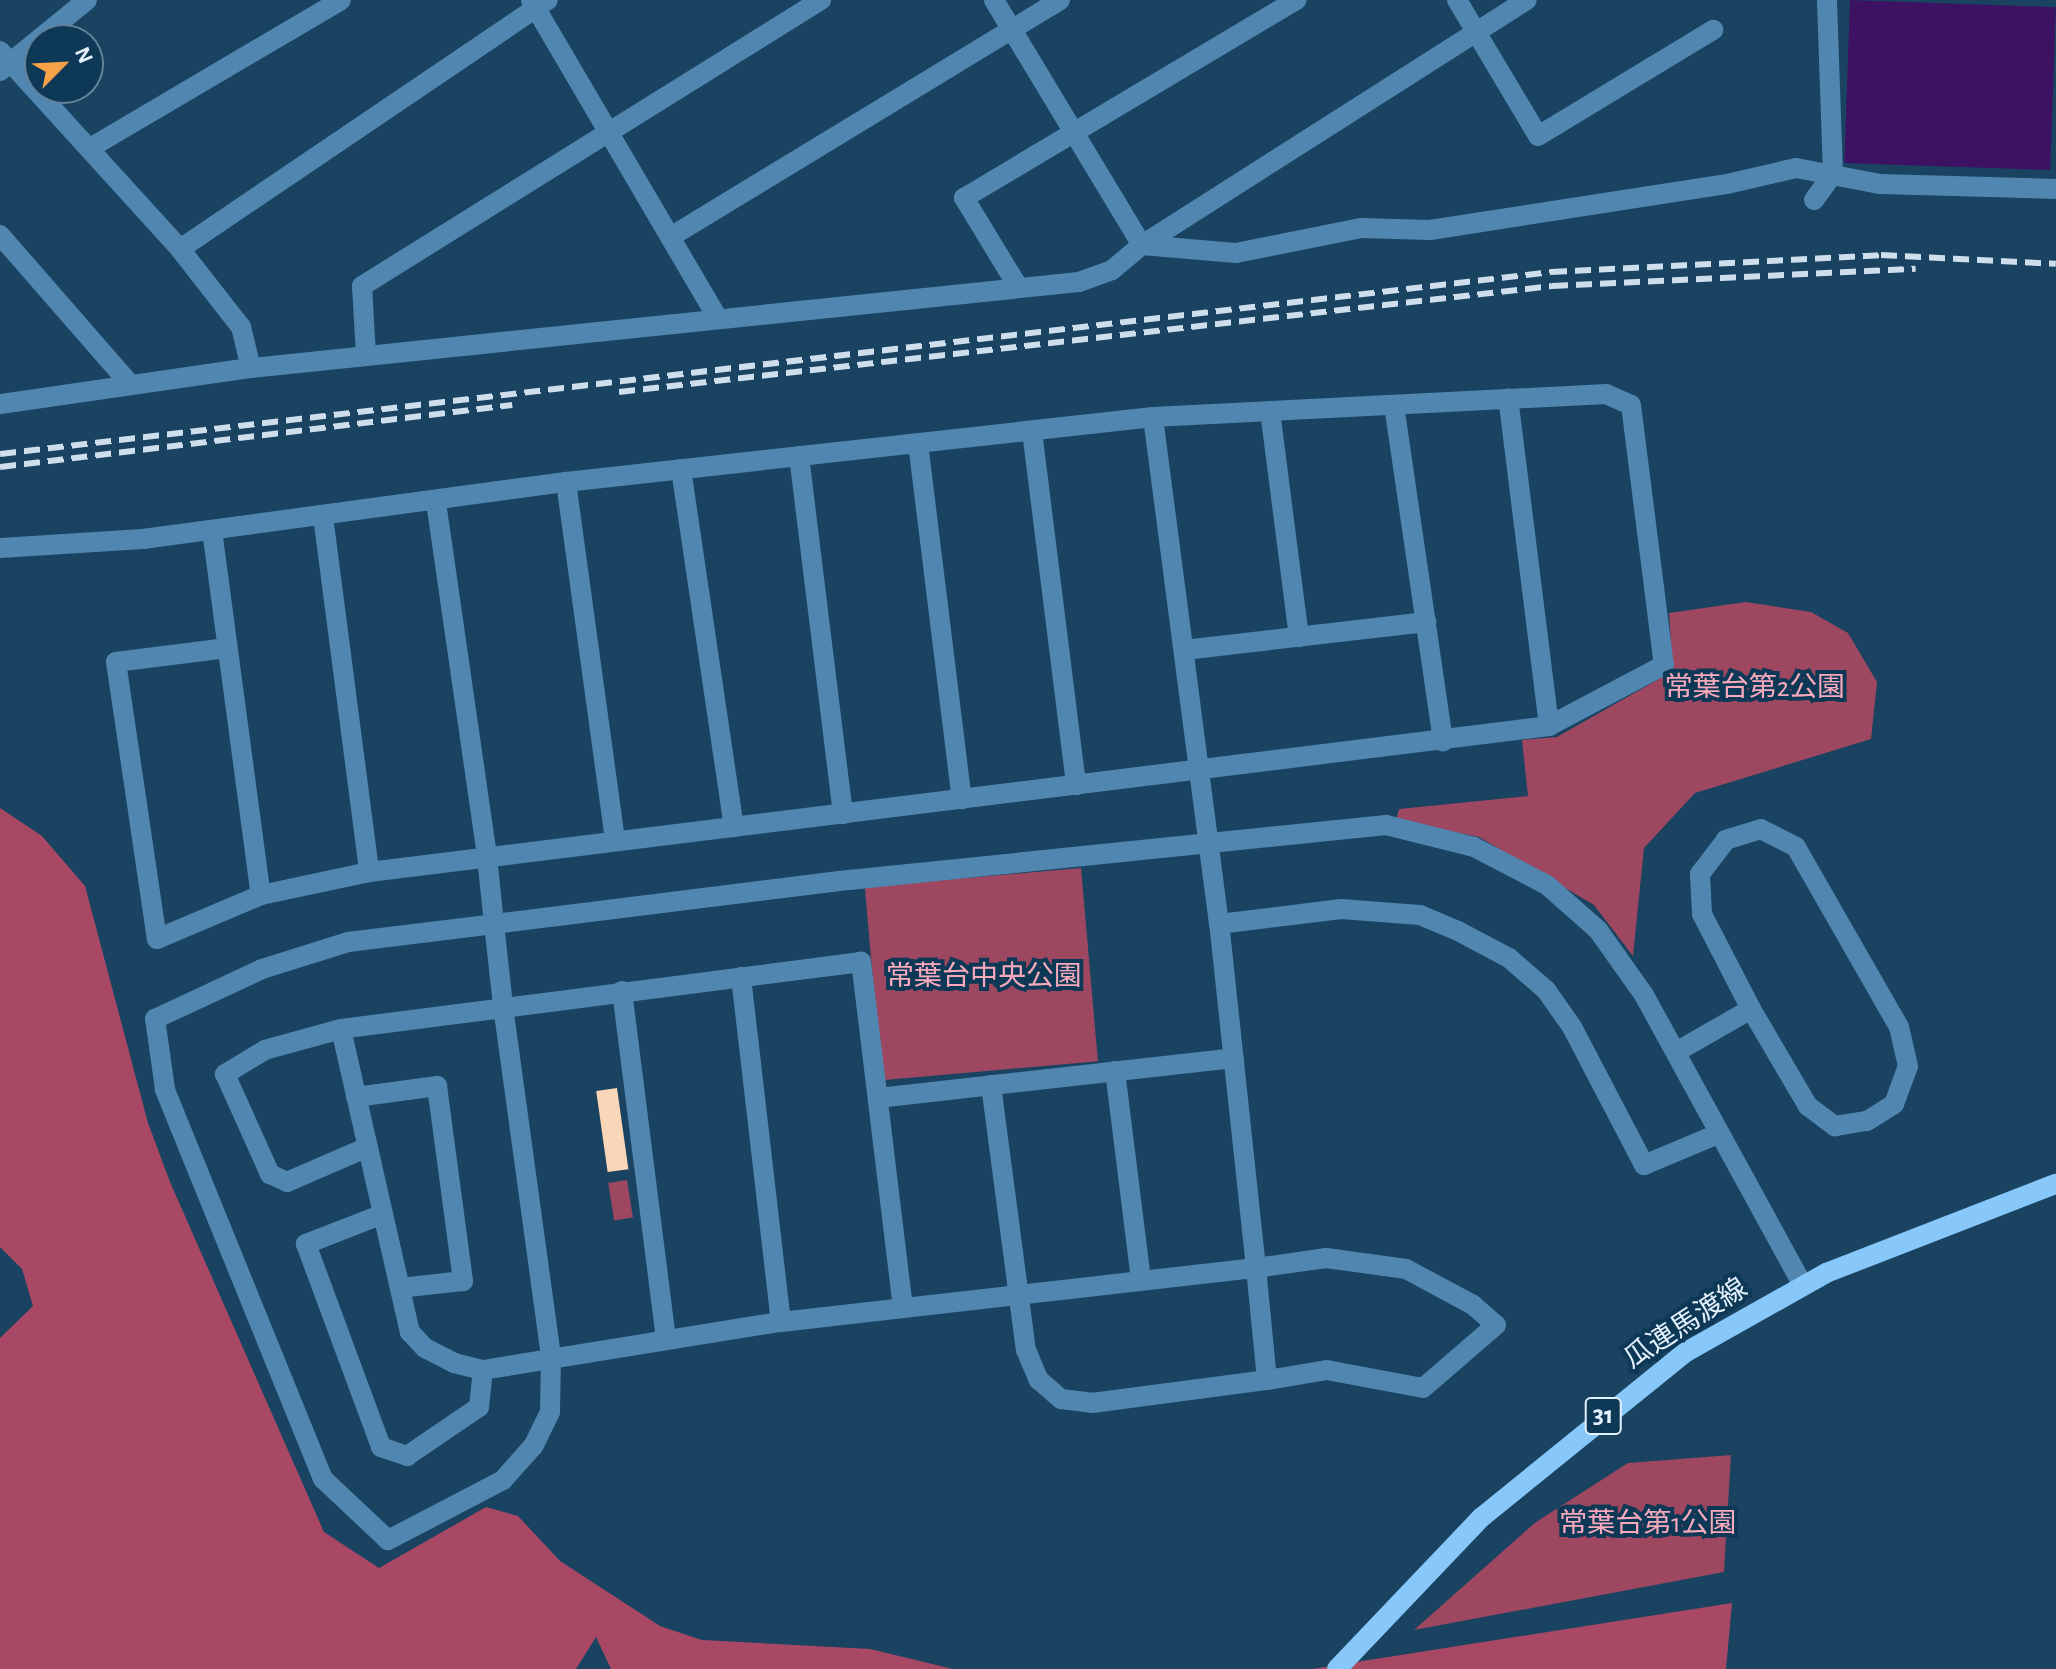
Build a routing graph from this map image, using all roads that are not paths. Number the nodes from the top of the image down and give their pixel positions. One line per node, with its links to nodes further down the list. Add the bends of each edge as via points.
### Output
1 (87, 0): 14 (street)
2 (341, 0): 17 (street)
3 (821, 0): 15 (street)
4 (994, 0): 11 (street)
5 (1060, 0): 11 (street)
6 (1296, 0): 16 (street)
7 (1457, 0): 13 (street)
8 (1527, 0): 13 (street)
9 (1827, 0): 18 (street)
10 (538, 3): 15 (street); 24 (street)
11 (1013, 29): 16 (street); 22 (street)
12 (1713, 30): 13 (street, via 1538,136)
13 (1476, 31): 23 (street)
14 (4, 61): 17 (street)
15 (605, 132): 22 (street); 27 (street, via 362,286)
16 (1079, 134): 23 (street); 25 (street, via 964,198)
17 (90, 148): 24 (street)
18 (1833, 174): 19 (street, via 1880,184); 20 (street); 23 (street, via 1796,168 1727,184 1430,230 1361,228 1236,253)
19 (2056, 189)
20 (1814, 200)
21 (0, 235): 29 (street)
22 (672, 236): 26 (street)
23 (1142, 245): 25 (street, via 1112,270 1079,282)
24 (180, 249): 28 (street, via 241,327)
25 (1017, 285): 26 (street)
26 (717, 317): 27 (street)
27 (366, 355): 28 (street)
28 (251, 368): 29 (street)
29 (131, 385): 31 (street)
30 (1508, 399): 32 (street); 48 (street); 48 (street, via 1606,394 1631,405 1664,665)
31 (0, 404)
32 (1394, 405): 33 (street); 44 (street)
33 (1270, 411): 34 (street); 45 (street)
34 (1153, 417): 35 (street); 47 (street)
35 (1032, 431): 36 (street); 51 (street)
36 (918, 443): 37 (street); 52 (street)
37 (799, 456): 38 (street); 53 (street)
38 (681, 469): 39 (street); 54 (street)
39 (566, 482): 40 (street); 55 (street)
40 (436, 502): 41 (street); 57 (street)
41 (323, 516): 42 (street); 58 (street)
42 (212, 530): 43 (street); 46 (street)
43 (0, 548)
44 (1426, 622): 45 (street); 49 (street)
45 (1299, 637): 47 (street)
46 (227, 648): 59 (street); 59 (street, via 116,662 157,939)
47 (1184, 650): 50 (street)
48 (1549, 726): 49 (street)
49 (1443, 741): 50 (street)
50 (1200, 770): 51 (street); 56 (street)
51 (1076, 785): 52 (street)
52 (962, 799): 53 (street)
53 (843, 814): 54 (street)
54 (734, 827): 55 (street)
55 (615, 841): 57 (street)
56 (1209, 842): 60 (street); 61 (street); 67 (street, via 1386,825 1474,847 1547,885 1598,930)
57 (487, 857): 58 (street); 60 (street)
58 (369, 872): 59 (street)
59 (261, 895)
60 (494, 924): 64 (street); 85 (street, via 348,942 262,969 155,1019 165,1089 323,1479 388,1540 503,1480 534,1445 550,1412)
61 (1219, 924): 68 (street); 73 (street, via 1341,909 1420,915 1509,958 1546,990 1572,1027 1644,1165)
62 (741, 977): 63 (street); 72 (street, via 861,962); 83 (street)
63 (622, 991): 64 (street); 84 (street)
64 (503, 1006): 66 (street); 85 (street)
65 (1751, 1009): 65 (street, via 1808,1106 1835,1126 1867,1121 1894,1104 1908,1066 1899,1027 1796,847 1761,829 1726,840 1700,874 1702,914); 67 (street)
66 (341, 1029): 71 (street); 74 (street, via 265,1050 225,1074 270,1174 287,1182)
67 (1676, 1052): 73 (street)
68 (1234, 1058): 69 (street); 77 (street)
69 (1115, 1071): 70 (street); 78 (street)
70 (991, 1085): 72 (street); 81 (street)
71 (356, 1097): 74 (street); 80 (street, via 437,1086 463,1281)
72 (878, 1098): 82 (street)
73 (1720, 1133): 79 (street)
74 (368, 1147): 76 (street)
75 (2056, 1184): 79 (main road, 瓜連馬渡線 / 31, via 1920,1233)
76 (383, 1214): 80 (street); 86 (street, via 306,1244 381,1447 407,1456 479,1407)
77 (1256, 1268): 78 (street); 87 (street); 87 (street, via 1326,1258 1406,1269 1473,1305 1496,1325 1423,1388 1327,1370)
78 (1141, 1279): 81 (street)
79 (1803, 1285): 88 (main road, 瓜連馬渡線 / 31, via 1686,1352 1564,1447 1416,1580)
80 (400, 1288): 86 (street, via 410,1332 425,1348)
81 (1019, 1294): 82 (street); 87 (street, via 1026,1350 1039,1380 1061,1399 1092,1403)
82 (903, 1308): 83 (street)
83 (781, 1322): 84 (street)
84 (666, 1340): 85 (street)
85 (551, 1358): 86 (street)
86 (483, 1370)
87 (1267, 1380)
88 (1337, 1669)

